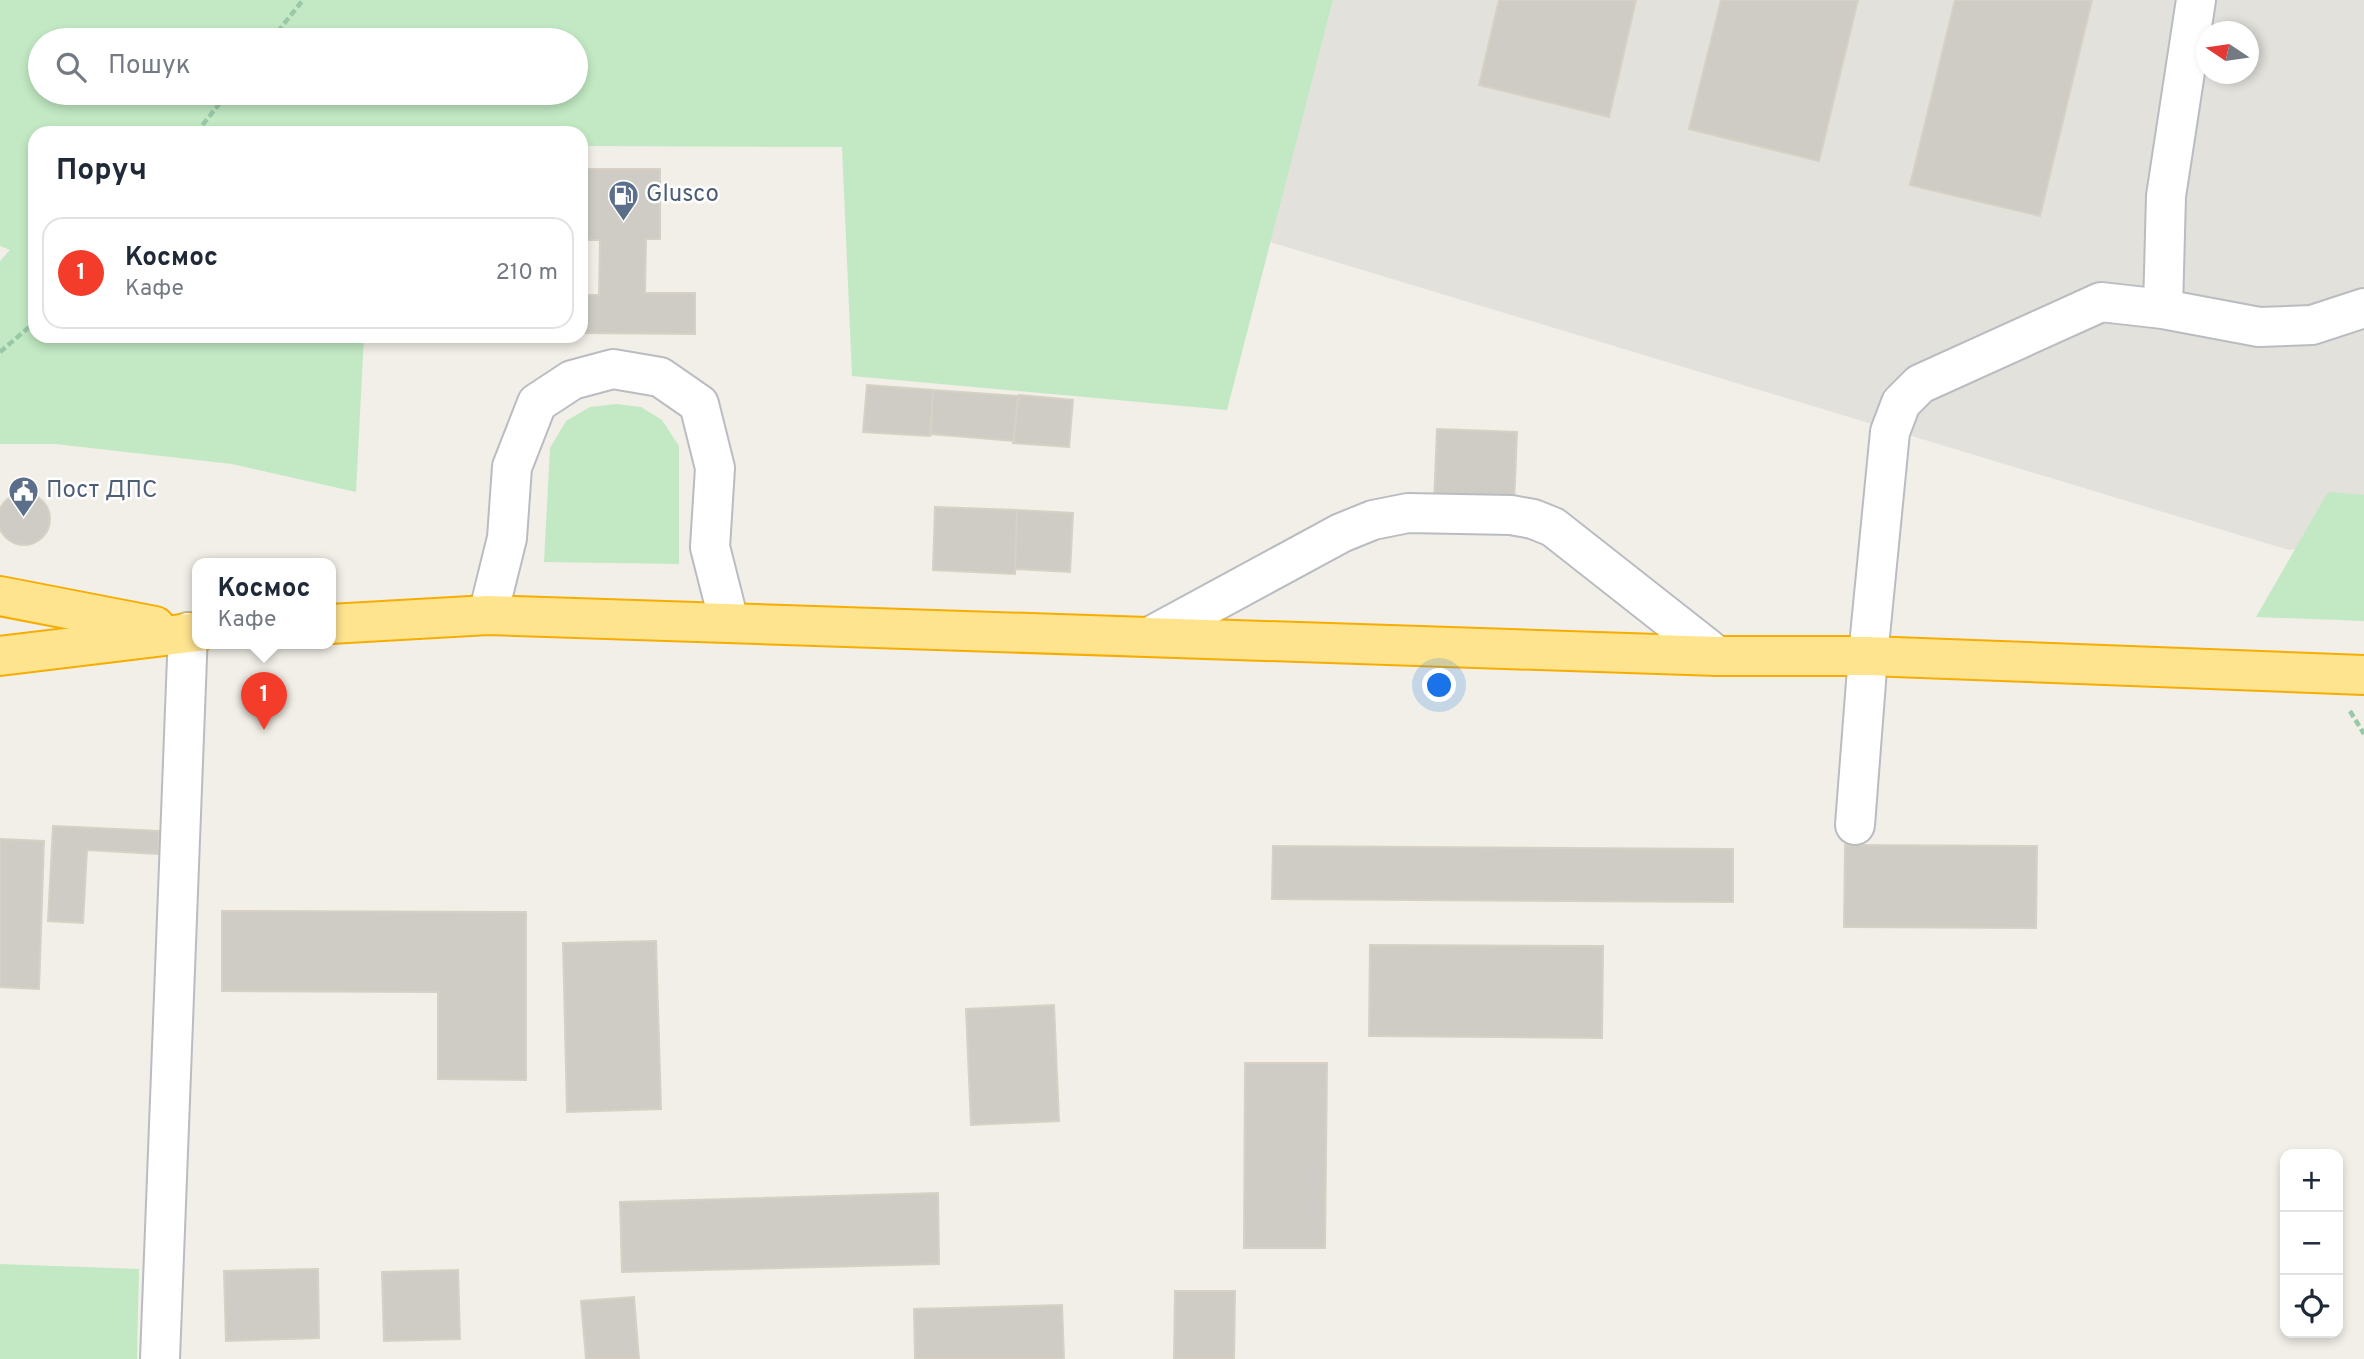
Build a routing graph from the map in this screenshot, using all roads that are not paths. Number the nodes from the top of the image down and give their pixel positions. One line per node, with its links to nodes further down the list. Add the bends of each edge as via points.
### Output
1 (2196, 0): 3 (lane, via 2166,196)
2 (2364, 308): 3 (lane, via 2312,325 2259,327)
3 (2163, 309): 14 (lane, via 2101,302 1920,384 1900,403 1890,432)
4 (0, 596): 8 (highway)
5 (488, 615): 6 (highway); 6 (lane, via 507,538 512,467 537,403 572,380 613,369 660,377 699,404 715,468 710,547); 7 (highway)
6 (729, 622): 10 (highway)
7 (336, 624)
8 (192, 632)
9 (192, 632): 12 (highway)
10 (1151, 636): 13 (highway); 13 (lane, via 1373,520 1409,513 1511,515 1553,527)
11 (192, 649): 17 (lane)
12 (0, 656)
13 (1717, 656): 14 (highway)
14 (1868, 656): 15 (highway); 16 (lane)
15 (2364, 675)
16 (1855, 825)
17 (160, 1359)

